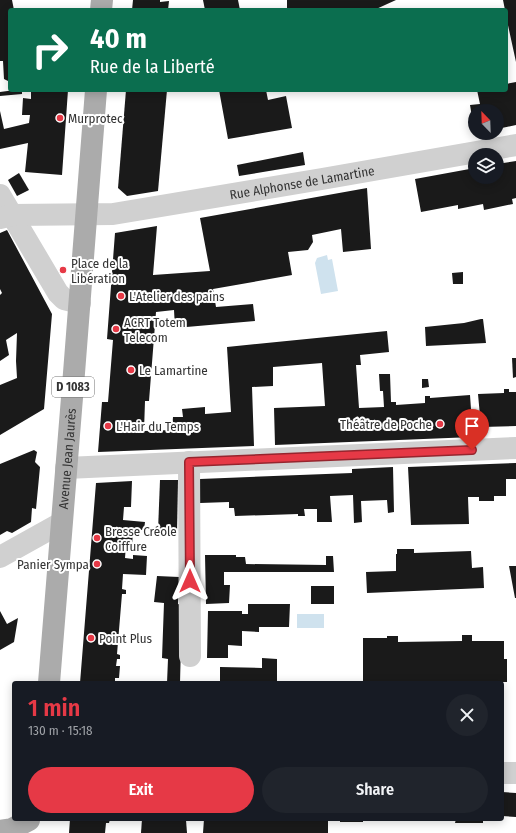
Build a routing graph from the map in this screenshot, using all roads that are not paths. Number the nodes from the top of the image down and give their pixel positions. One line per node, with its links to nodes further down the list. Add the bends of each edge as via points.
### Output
1 (96, 92): 4 (main road, Avenue Jean Jaurès / D 1083)
2 (516, 145): 4 (street, Rue Alphonse de Lamartine, via 113,214)
3 (0, 195): 5 (street)
4 (87, 214): 5 (street, Rue Alphonse de Lamartine); 6 (main road, Avenue Jean Jaurès / D 1083)
5 (6, 216): 6 (street, via 58,293 64,299)
6 (80, 303): 9 (main road, Avenue Jean Jaurès / D 1083)
7 (516, 448): 8 (street)
8 (189, 462): 9 (street); 12 (street)
9 (66, 468): 10 (main road, Avenue Jean Jaurès / D 1083)
10 (61, 523): 11 (street); 13 (main road, Avenue Jean Jaurès / D 1083)
11 (0, 558)
12 (190, 656)
13 (49, 681)
14 (504, 772): 15 (street)
15 (516, 774)
16 (32, 825): 17 (main road)
17 (0, 831)

